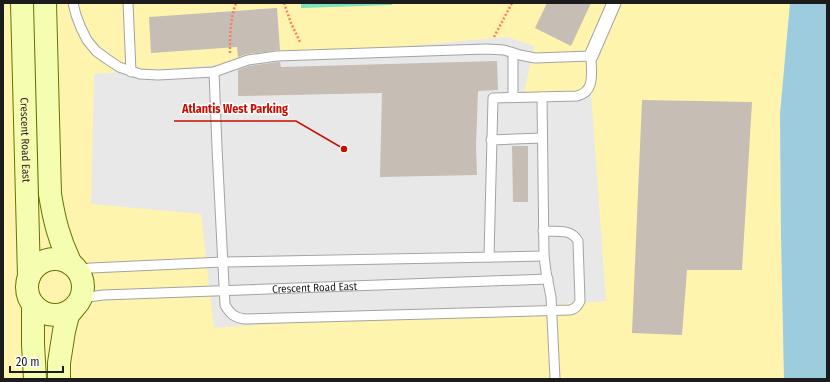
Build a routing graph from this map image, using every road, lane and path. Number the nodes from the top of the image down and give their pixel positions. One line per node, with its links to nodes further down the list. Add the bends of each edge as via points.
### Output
1 (22, 3): 25 (main road, Crescent Road East)
2 (44, 3): 24 (main road, Crescent Road East, via 50,194 57,232)
3 (73, 3): 14 (lane, via 81,28 96,51 118,67)
4 (128, 3): 14 (lane)
5 (236, 3): 13 (path, via 232,13)
6 (284, 3): 11 (path)
7 (512, 3): 9 (path)
8 (614, 3): 12 (street)
9 (486, 49): 10 (lane); 11 (lane)
10 (513, 53): 12 (lane, via 535,58); 16 (lane)
11 (307, 55): 13 (lane, via 248,60)
12 (591, 56): 17 (lane, via 591,86 588,91 578,96)
13 (230, 67): 15 (lane)
14 (131, 72): 15 (lane, via 158,75)
15 (214, 72): 23 (lane)
16 (513, 97): 17 (lane); 19 (lane, via 492,98)
17 (542, 97): 18 (lane)
18 (542, 138): 19 (lane); 20 (lane)
19 (492, 140): 22 (lane)
20 (544, 232): 21 (lane); 30 (lane, via 571,233 579,246 580,301 575,309)
21 (544, 256): 22 (lane); 26 (lane)
22 (489, 257): 23 (lane)
23 (223, 262): 24 (lane); 27 (lane)
24 (74, 267): 25 (main road, via 65,261 50,259 37,265); 28 (main road, Crescent Road East, via 83,283)
25 (29, 277): 29 (main road, Crescent Road East, via 27,292)
26 (548, 279): 27 (lane, Crescent Road East); 30 (lane)
27 (225, 290): 28 (lane, Crescent Road East, via 102,295); 30 (lane, via 225,305 233,316 239,319)
28 (77, 303): 29 (main road, Crescent Road East, via 59,315 44,313); 32 (main road, Crescent Road East, via 68,315 64,330)
29 (33, 305): 31 (main road, Crescent Road East)
30 (552, 311): 33 (lane)
31 (36, 379)
32 (59, 379)
33 (555, 379)

